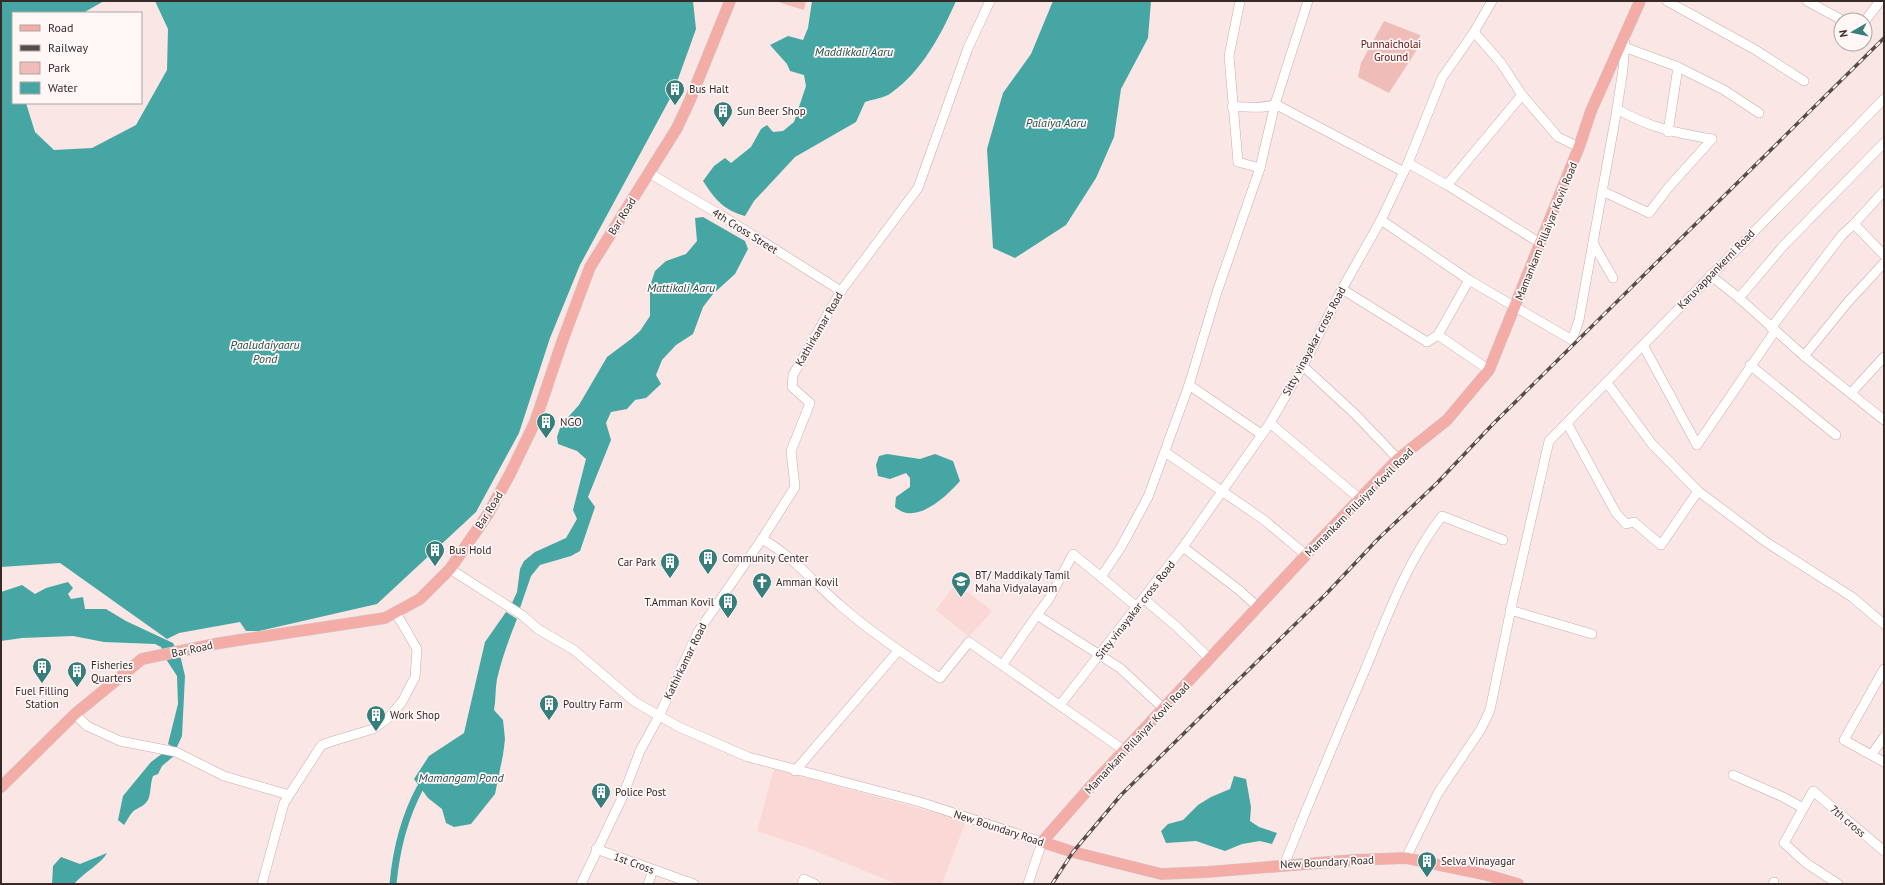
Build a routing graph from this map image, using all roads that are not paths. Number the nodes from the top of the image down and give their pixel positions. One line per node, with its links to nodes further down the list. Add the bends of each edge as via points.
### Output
1 (730, 1): 27 (main road, Bar Road, via 690,100)
2 (990, 1): 41 (street, Kathirkamar Road, via 968,48 918,188)
3 (1240, 1): 19 (street, via 1229,56)
4 (1308, 1): 18 (street)
5 (1492, 1): 12 (street, Sitty vinayakar cross Road)
6 (1640, 1): 13 (main road, Mamankam Pillaiyar Kovil Road)
7 (1668, 1): 15 (street, via 1754,49)
8 (1807, 1): 11 (street)
9 (1880, 1): 10 (street)
10 (1872, 12)
11 (1833, 15)
12 (1474, 32): 16 (street, via 1501,63); 26 (street, Sitty vinayakar cross Road, via 1442,78)
13 (1624, 42): 14 (street); 20 (street, via 1624,70); 24 (main road, Mamankam Pillaiyar Kovil Road, via 1591,111)
14 (1678, 67): 21 (street, via 1724,90); 22 (street)
15 (1804, 81)
16 (1522, 95): 24 (street, via 1558,137); 28 (street)
17 (1884, 99): 37 (street, Karuvappankerni Road)
18 (1275, 104): 19 (street, via 1266,108); 25 (street); 26 (street)
19 (1232, 107): 25 (street, via 1238,162)
20 (1617, 109): 22 (street); 29 (street)
21 (1759, 113)
22 (1668, 132): 29 (street, via 1712,139 1649,213)
23 (1884, 143): 42 (street, via 1784,245)
24 (1579, 147): 33 (main road, Mamankam Pillaiyar Kovil Road)
25 (1260, 168): 53 (street, via 1217,292)
26 (1406, 168): 28 (street); 31 (street, Sitty vinayakar cross Road)
27 (649, 173): 41 (street, 4th Cross Street); 69 (main road, Bar Road, via 590,266 535,422 488,514)
28 (1447, 185): 33 (street)
29 (1602, 191): 34 (street)
30 (1884, 191): 32 (street)
31 (1381, 220): 39 (street); 40 (street, Sitty vinayakar cross Road)
32 (1854, 224): 35 (street); 44 (street, via 1842,235)
33 (1540, 243): 43 (main road, Mamankam Pillaiyar Kovil Road)
34 (1593, 243): 38 (street); 43 (street, via 1579,320 1572,340)
35 (1884, 255)
36 (1884, 263): 47 (street)
37 (1710, 275): 42 (street); 46 (street, Karuvappankerni Road)
38 (1612, 278)
39 (1469, 280): 43 (street); 45 (street)
40 (1342, 289): 45 (street, via 1426,342); 49 (street, Sitty vinayakar cross Road)
41 (841, 290): 65 (street, Kathirkamar Road, via 792,375 792,387 810,403 791,451 795,487)
42 (1739, 298): 44 (street)
43 (1515, 308): 51 (main road, Mamankam Pillaiyar Kovil Road)
44 (1773, 330): 47 (street); 50 (street)
45 (1438, 335): 51 (street)
46 (1643, 345): 50 (street, via 1697,445 1736,391); 52 (street, Karuvappankerni Road)
47 (1804, 356): 54 (street)
48 (1884, 357): 54 (street)
49 (1304, 366): 56 (street, Sitty vinayakar cross Road); 61 (street)
50 (1750, 366): 59 (street)
51 (1489, 370): 61 (main road, Mamankam Pillaiyar Kovil Road, via 1446,420)
52 (1607, 383): 57 (street, Karuvappankerni Road); 63 (street, via 1652,444)
53 (1189, 385): 58 (street); 60 (street)
54 (1851, 392): 55 (street)
55 (1884, 420)
56 (1270, 422): 58 (street, Sitty vinayakar cross Road); 64 (street)
57 (1567, 423): 63 (street, via 1616,513 1626,524 1634,522 1661,545); 74 (street, Karuvappankerni Road, via 1549,441)
58 (1261, 434): 62 (street, Sitty vinayakar cross Road)
59 (1836, 435)
60 (1165, 452): 62 (street); 70 (street, via 1148,497 1121,547)
61 (1398, 459): 64 (main road, Mamankam Pillaiyar Kovil Road)
62 (1222, 491): 67 (street, Sitty vinayakar cross Road); 68 (street, via 1264,520)
63 (1698, 491): 77 (street, via 1766,542 1852,597)
64 (1360, 499): 68 (main road, Mamankam Pillaiyar Kovil Road)
65 (762, 539): 79 (street, via 779,548 841,607); 87 (street, Kathirkamar Road, via 698,632)
66 (1502, 540): 101 (street, via 1442,516 1424,539 1313,791)
67 (1183, 547): 71 (street, Sitty vinayakar cross Road); 73 (street)
68 (1306, 555): 73 (main road, Mamankam Pillaiyar Kovil Road)
69 (450, 569): 75 (main road, Bar Road, via 420,599); 87 (street, New Boundary Road, via 522,615 538,629 574,650 635,702)
70 (1101, 577): 72 (street); 76 (street, via 1073,554 1049,599)
71 (1144, 599): 72 (street, Sitty vinayakar cross Road); 81 (street)
72 (1137, 607): 80 (street, Sitty vinayakar cross Road)
73 (1258, 607): 81 (main road, Mamankam Pillaiyar Kovil Road)
74 (1510, 610): 78 (street); 100 (street, via 1487,716 1481,729 1438,792)
75 (396, 613): 86 (main road, Bar Road, via 385,618 220,643 142,659); 95 (street, via 417,649 415,677 402,702 387,720 372,729 322,745)
76 (1037, 615): 80 (street); 82 (street)
77 (1884, 624)
78 (1592, 634)
79 (898, 651): 82 (street, via 940,678 969,642); 92 (street)
80 (1100, 656): 84 (street, Sitty vinayakar cross Road); 85 (street, via 1120,668)
81 (1210, 659): 85 (main road, Mamankam Pillaiyar Kovil Road)
82 (1003, 664): 84 (street)
83 (1884, 669): 90 (street, via 1844,740)
84 (1060, 705): 89 (street)
85 (1164, 709): 89 (main road, Mamankam Pillaiyar Kovil Road)
86 (75, 714): 94 (main road, Bar Road); 95 (street, via 87,726 120,742 172,751 224,776)
87 (659, 716): 92 (street, New Boundary Road, via 748,757); 98 (street, Kathirkamar Road, via 640,750 622,798)
88 (1884, 737): 90 (street)
89 (1126, 751): 97 (main road, Mamankam Pillaiyar Kovil Road)
90 (1872, 754): 91 (street)
91 (1884, 762)
92 (795, 771): 97 (street, New Boundary Road, via 920,802)
93 (1733, 775): 96 (street, via 1783,796)
94 (1, 787)
95 (289, 795): 104 (street, via 284,803)
96 (1803, 808): 99 (street, 7th cross, via 1813,791); 111 (street, via 1784,843 1806,863)
97 (1042, 842): 101 (main road, New Boundary Road, via 1161,874); 109 (street)
98 (596, 849): 102 (street, 1st Cross); 105 (street, Kathirkamar Road)
99 (1884, 851)
100 (1406, 858): 101 (main road, New Boundary Road); 110 (main road, New Boundary Road)
101 (1284, 866)
102 (653, 870): 106 (street); 107 (street, 1st Cross)
103 (803, 882): 108 (street)
104 (262, 884)
105 (581, 884)
106 (648, 884)
107 (694, 884)
108 (815, 884)
109 (1028, 884)
110 (1518, 884)
111 (1838, 884)

